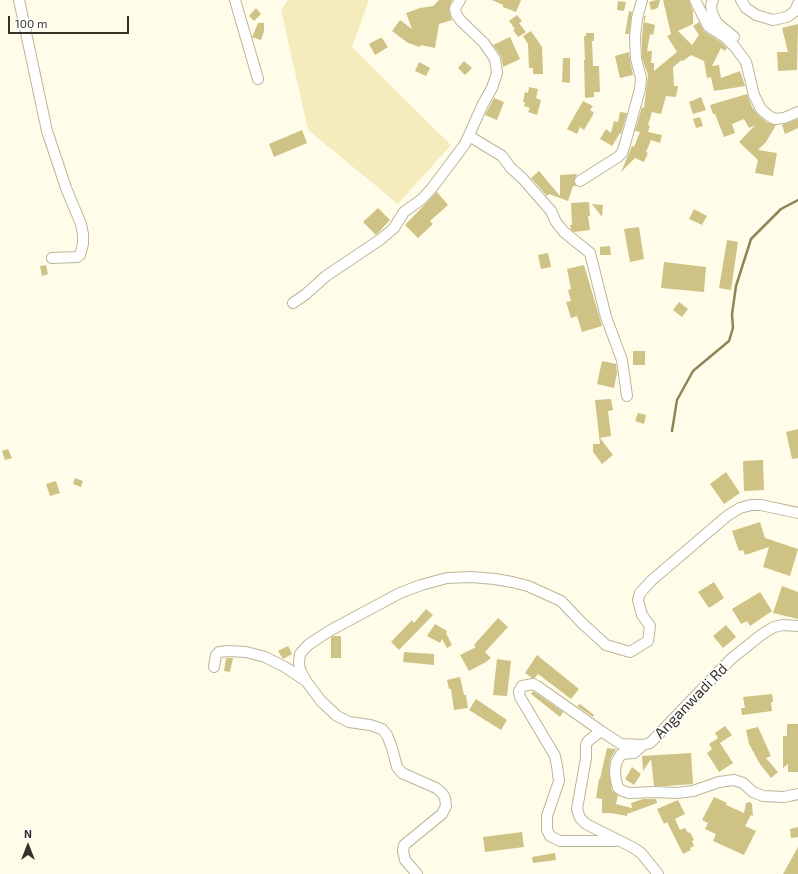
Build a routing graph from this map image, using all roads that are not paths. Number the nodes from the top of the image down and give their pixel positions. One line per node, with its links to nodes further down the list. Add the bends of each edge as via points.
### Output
1 (19, 0): 14 (street, via 46,131 84,234 80,255)
2 (235, 0): 10 (street)
3 (460, 0): 12 (street, via 455,8 456,14 484,43 495,59 497,73)
4 (642, 0): 13 (street, via 637,18 635,48 641,78 640,89 622,153)
5 (696, 0): 9 (street, via 708,26 725,37)
6 (712, 0): 9 (street, via 712,14 717,23 741,43)
7 (741, 0): 8 (street, via 746,8 756,15 773,20 787,17 795,11)
8 (798, 4)
9 (743, 56): 11 (street, via 754,95 761,109 776,119)
10 (258, 79)
11 (798, 112)
12 (469, 136): 15 (street, via 432,188 404,212 394,228 382,239 326,276); 16 (street, via 502,156 551,211 564,232 590,253 606,317 622,360)
13 (580, 181)
14 (52, 258)
15 (293, 303)
16 (627, 396)
17 (798, 513): 20 (street, via 752,505 740,508 727,516 640,593 638,600 642,615 650,626 648,641 630,652 606,644 561,600 528,586 495,579 447,578 400,593 308,645 300,654 299,662)
18 (798, 626): 22 (street, Anganwadi Rd, via 774,627 761,635 731,659 654,739)
19 (214, 667): 20 (street, via 219,652 246,652 265,657)
20 (306, 681): 25 (street, via 321,701 338,716 349,722 382,729 387,735 397,767 407,775 436,788 445,798 446,806 442,814 404,845 406,860)
21 (601, 731): 22 (street, Anganwadi Rd, via 622,744); 24 (street, via 586,745 577,809 580,818 586,824); 24 (street, Anganwadi Rd, via 538,686 522,686 519,691 520,697 555,756 559,781 547,816 546,824 550,836 560,841)
22 (643, 745): 23 (street, via 634,753 621,754 616,763 617,784 623,791 677,793 734,780 763,796 784,797)
23 (798, 794)
24 (620, 841): 26 (street, via 641,853)
25 (417, 874)
26 (658, 874)

